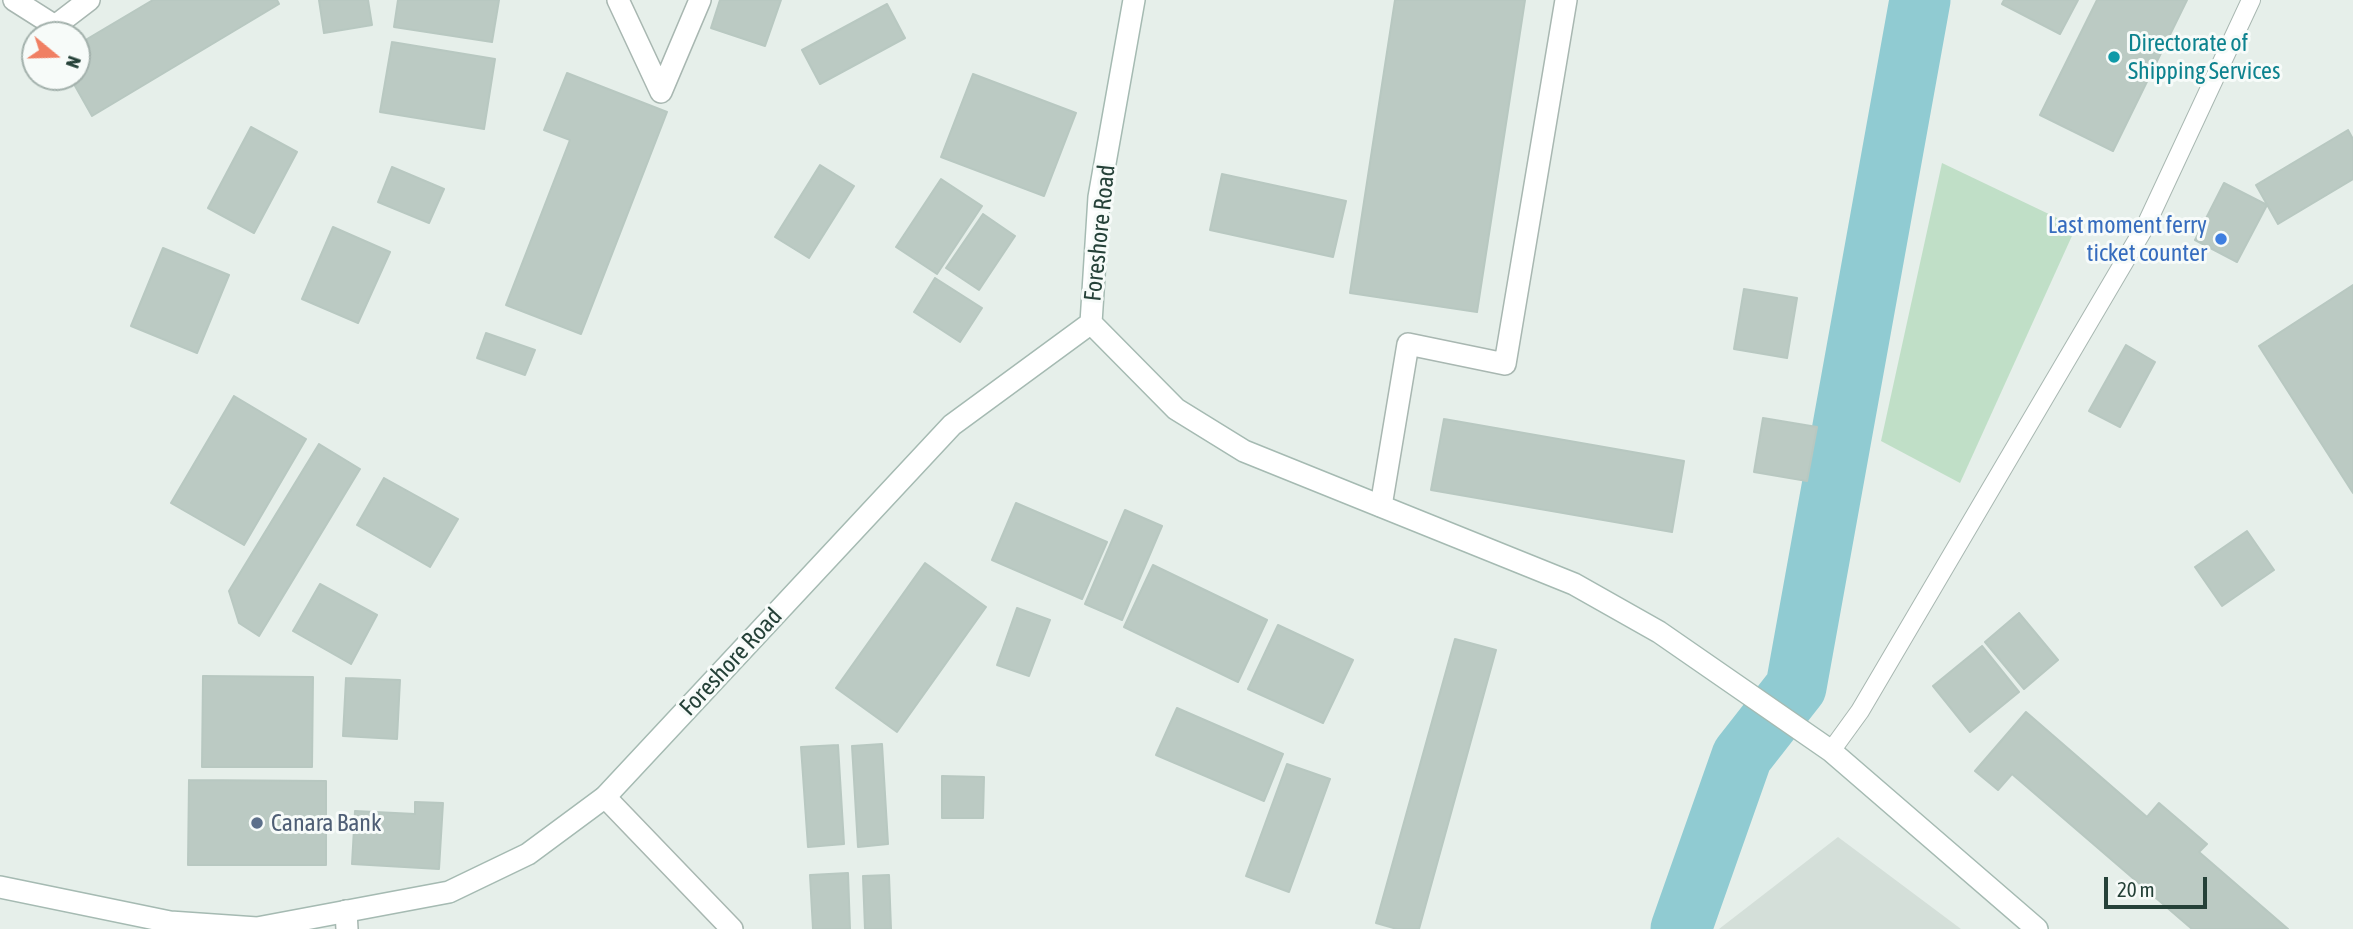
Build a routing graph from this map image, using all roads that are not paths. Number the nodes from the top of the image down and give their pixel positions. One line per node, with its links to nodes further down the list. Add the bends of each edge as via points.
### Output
1 (14, 0): 2 (street, via 55,26)
2 (89, 0)
3 (618, 0): 4 (street, via 661,92)
4 (700, 0)
5 (1134, 0): 8 (street, Foreshore Road, via 1099,197)
6 (1566, 0): 9 (street, via 1505,364 1408,344)
7 (2252, 0): 10 (lane, via 2146,225 1860,711)
8 (1091, 323): 9 (street, via 1176,409 1244,451); 11 (street, Foreshore Road, via 952,425)
9 (1381, 506): 10 (street, via 1574,584 1659,632)
10 (1831, 751): 15 (street)
11 (605, 797): 13 (street, Foreshore Road, via 528,854 449,892); 14 (street)
12 (0, 887): 13 (street, Foreshore Road, via 170,922 257,928)
13 (347, 920)
14 (732, 929)
15 (2037, 929)

